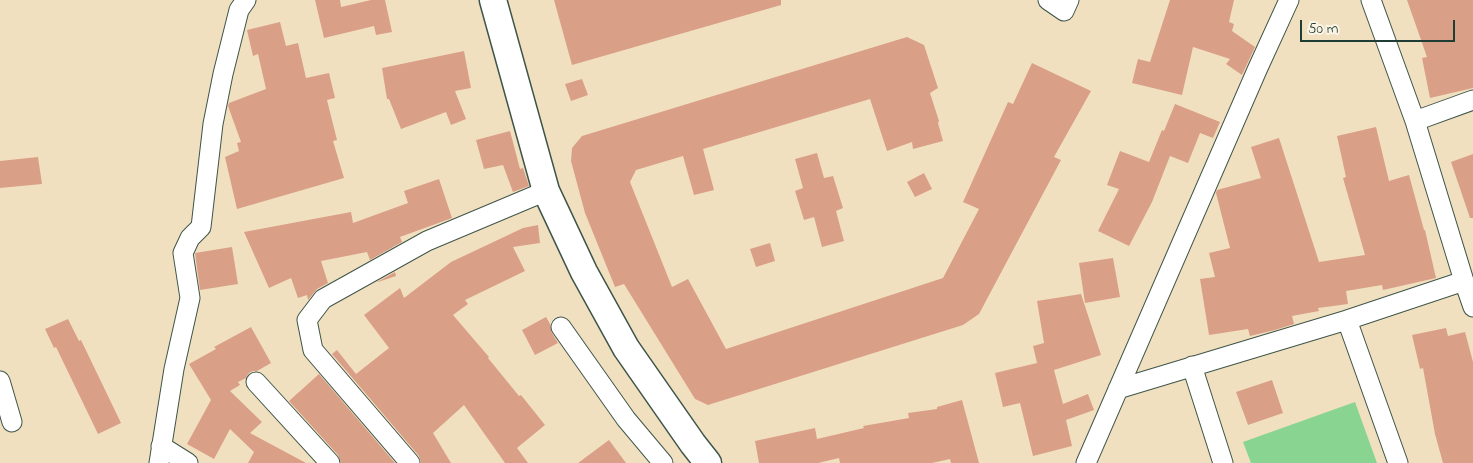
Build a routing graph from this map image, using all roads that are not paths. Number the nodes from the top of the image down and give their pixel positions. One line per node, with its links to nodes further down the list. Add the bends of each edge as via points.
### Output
1 (246, 0): 19 (street, via 239,10 213,124 201,227 190,238 184,253 190,298)
2 (493, 0): 9 (main road)
3 (1048, 0): 4 (street, via 1064,11)
4 (1069, 0)
5 (1290, 0): 17 (street)
6 (1371, 0): 8 (street)
7 (1473, 100): 8 (street)
8 (1415, 121): 10 (street)
9 (546, 191): 22 (street, via 426,241 323,299 307,320 313,350); 24 (main road, via 584,272 626,348)
10 (1464, 281): 11 (street); 12 (street)
11 (1473, 307)
12 (1347, 320): 14 (street); 27 (street)
13 (561, 327): 23 (street, via 626,419)
14 (1192, 366): 17 (street); 26 (street)
15 (0, 381): 18 (street)
16 (256, 382): 21 (street)
17 (1118, 389): 25 (street)
18 (12, 422)
19 (160, 454): 20 (street)
20 (188, 463)
21 (330, 463)
22 (410, 463)
23 (663, 463)
24 (708, 463)
25 (1086, 463)
26 (1224, 463)
27 (1398, 463)

